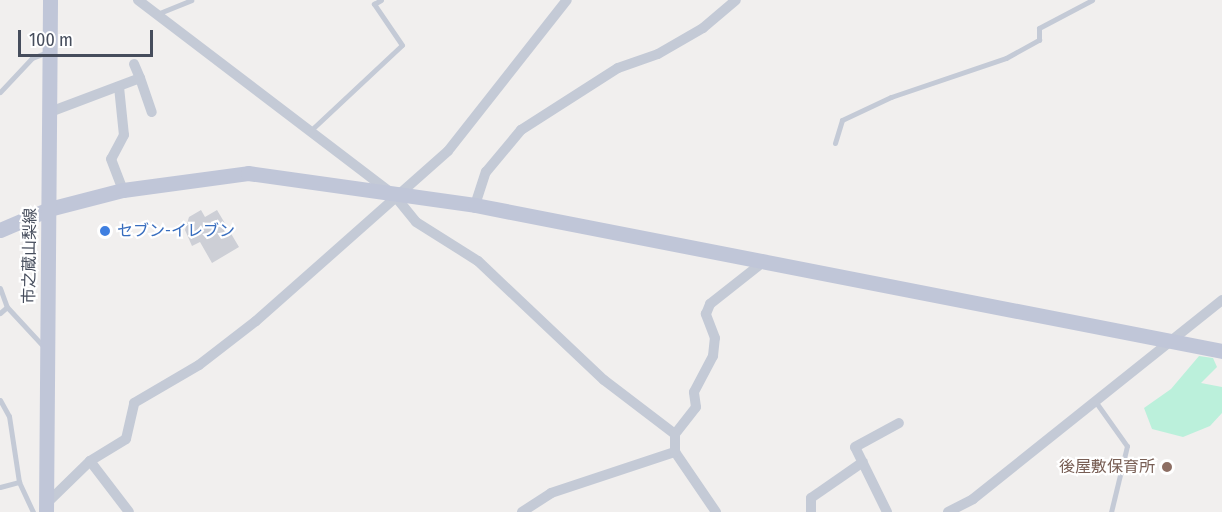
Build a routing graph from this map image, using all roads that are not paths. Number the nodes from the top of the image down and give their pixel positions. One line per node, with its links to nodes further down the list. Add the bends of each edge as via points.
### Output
1 (50, 0): 9 (street, 市之蔵山梨線)
2 (138, 0): 8 (street)
3 (190, 0): 8 (lane)
4 (381, 0): 16 (lane, via 374,4 402,45)
5 (567, 0): 19 (street, via 476,120)
6 (736, 0): 20 (street, via 703,28 658,54 618,68 521,130 486,172)
7 (1092, 0): 17 (lane, via 1039,28 1039,40 1006,58 891,97 842,120)
8 (156, 14): 16 (street)
9 (50, 51): 13 (lane, via 32,58); 14 (street, 市之蔵山梨線)
10 (134, 64): 11 (street)
11 (140, 78): 12 (street); 15 (street)
12 (118, 87): 14 (street); 18 (street, via 124,135 111,159)
13 (0, 92)
14 (50, 112): 21 (street, 市之蔵山梨線)
15 (152, 112)
16 (309, 132): 19 (street)
17 (836, 143)
18 (123, 190): 19 (street, via 248,172); 21 (street)
19 (395, 196): 20 (street); 34 (street, via 417,222 478,261 604,380); 36 (street, via 256,321 199,365 134,404 126,439)
20 (475, 205): 23 (street)
21 (49, 209): 22 (street); 29 (street, 市之蔵山梨線)
22 (0, 230)
23 (762, 263): 28 (street); 34 (street, via 710,304 706,314 716,338 713,356 694,392 696,408)
24 (0, 288): 26 (lane)
25 (1222, 300): 28 (street)
26 (7, 307): 27 (lane); 29 (lane)
27 (0, 313)
28 (1167, 340): 30 (street); 32 (street)
29 (47, 350): 40 (street, 市之蔵山梨線)
30 (1222, 351)
31 (0, 400): 38 (lane, via 9,416)
32 (1095, 401): 47 (street); 48 (lane, via 1127,446)
33 (899, 423): 37 (street, via 855,447)
34 (675, 434): 35 (street)
35 (675, 452): 43 (street, via 551,493); 44 (street)
36 (90, 461): 40 (street); 42 (street)
37 (862, 462): 45 (street, via 811,498); 46 (street)
38 (19, 482): 39 (lane); 41 (lane)
39 (0, 487)
40 (46, 507)
41 (33, 512)
42 (129, 512)
43 (522, 512)
44 (716, 512)
45 (811, 512)
46 (887, 512)
47 (948, 512)
48 (1110, 512)

